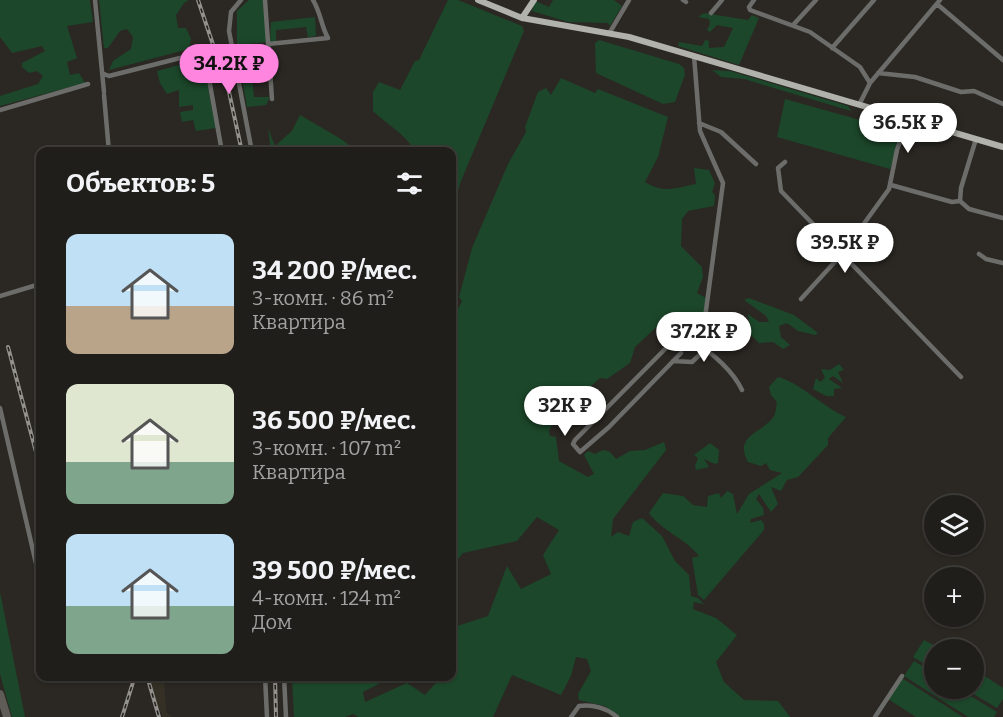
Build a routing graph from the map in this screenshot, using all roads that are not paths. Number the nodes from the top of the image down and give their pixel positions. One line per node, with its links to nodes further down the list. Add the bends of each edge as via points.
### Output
1 (95, 0): 22 (street)
2 (241, 0): 34 (street, via 231,12 229,28)
3 (265, 0): 17 (street)
4 (314, 0): 17 (street, via 328,38)
5 (478, 0): 14 (main road)
6 (534, 0): 14 (main road)
7 (629, 0): 16 (street)
8 (722, 0): 13 (street)
9 (754, 0): 15 (street, via 750,10)
10 (816, 0): 15 (street)
11 (874, 0): 18 (street)
12 (938, 2): 20 (street); 21 (street)
13 (711, 13)
14 (522, 18): 16 (main road)
15 (794, 24): 18 (street)
16 (610, 32): 19 (main road)
17 (268, 44): 25 (street)
18 (832, 48): 23 (street, via 860,67)
19 (694, 56): 27 (main road); 30 (street)
20 (1003, 60)
21 (878, 73): 23 (street); 26 (street, via 915,77 962,92 974,91)
22 (104, 74): 32 (street); 33 (street, via 118,75 192,55 202,56)
23 (870, 83): 27 (street)
24 (88, 84): 28 (street)
25 (272, 99)
26 (1003, 104)
27 (859, 105): 29 (main road)
28 (0, 110)
29 (908, 119): 31 (main road); 38 (street)
30 (699, 123): 37 (street, via 721,132); 47 (street, via 723,183 705,318)
31 (976, 139): 35 (main road); 39 (street)
32 (109, 147)
33 (221, 147)
34 (251, 147)
35 (1003, 147)
36 (785, 162): 41 (street, via 778,168 781,191)
37 (756, 164)
38 (891, 185): 39 (street); 41 (street)
39 (960, 201): 40 (street, via 969,209)
40 (1003, 218)
41 (842, 254): 46 (street); 51 (street)
42 (980, 254): 43 (street)
43 (1003, 263)
44 (36, 285): 45 (street)
45 (0, 296)
46 (801, 299)
47 (693, 333): 48 (street, via 693,341); 50 (street, via 674,340 575,440 573,444 580,452)
48 (706, 349): 50 (street, via 692,362); 52 (street, via 738,380)
49 (681, 353): 50 (street)
50 (673, 361)
51 (961, 377)
52 (742, 390)
53 (0, 408): 54 (street)
54 (36, 563)
55 (902, 676): 62 (street)
56 (265, 681): 58 (street)
57 (284, 681): 59 (street)
58 (267, 717)
59 (286, 717)
60 (571, 717): 61 (street, via 579,706 587,705)
61 (617, 717)
62 (874, 717)

